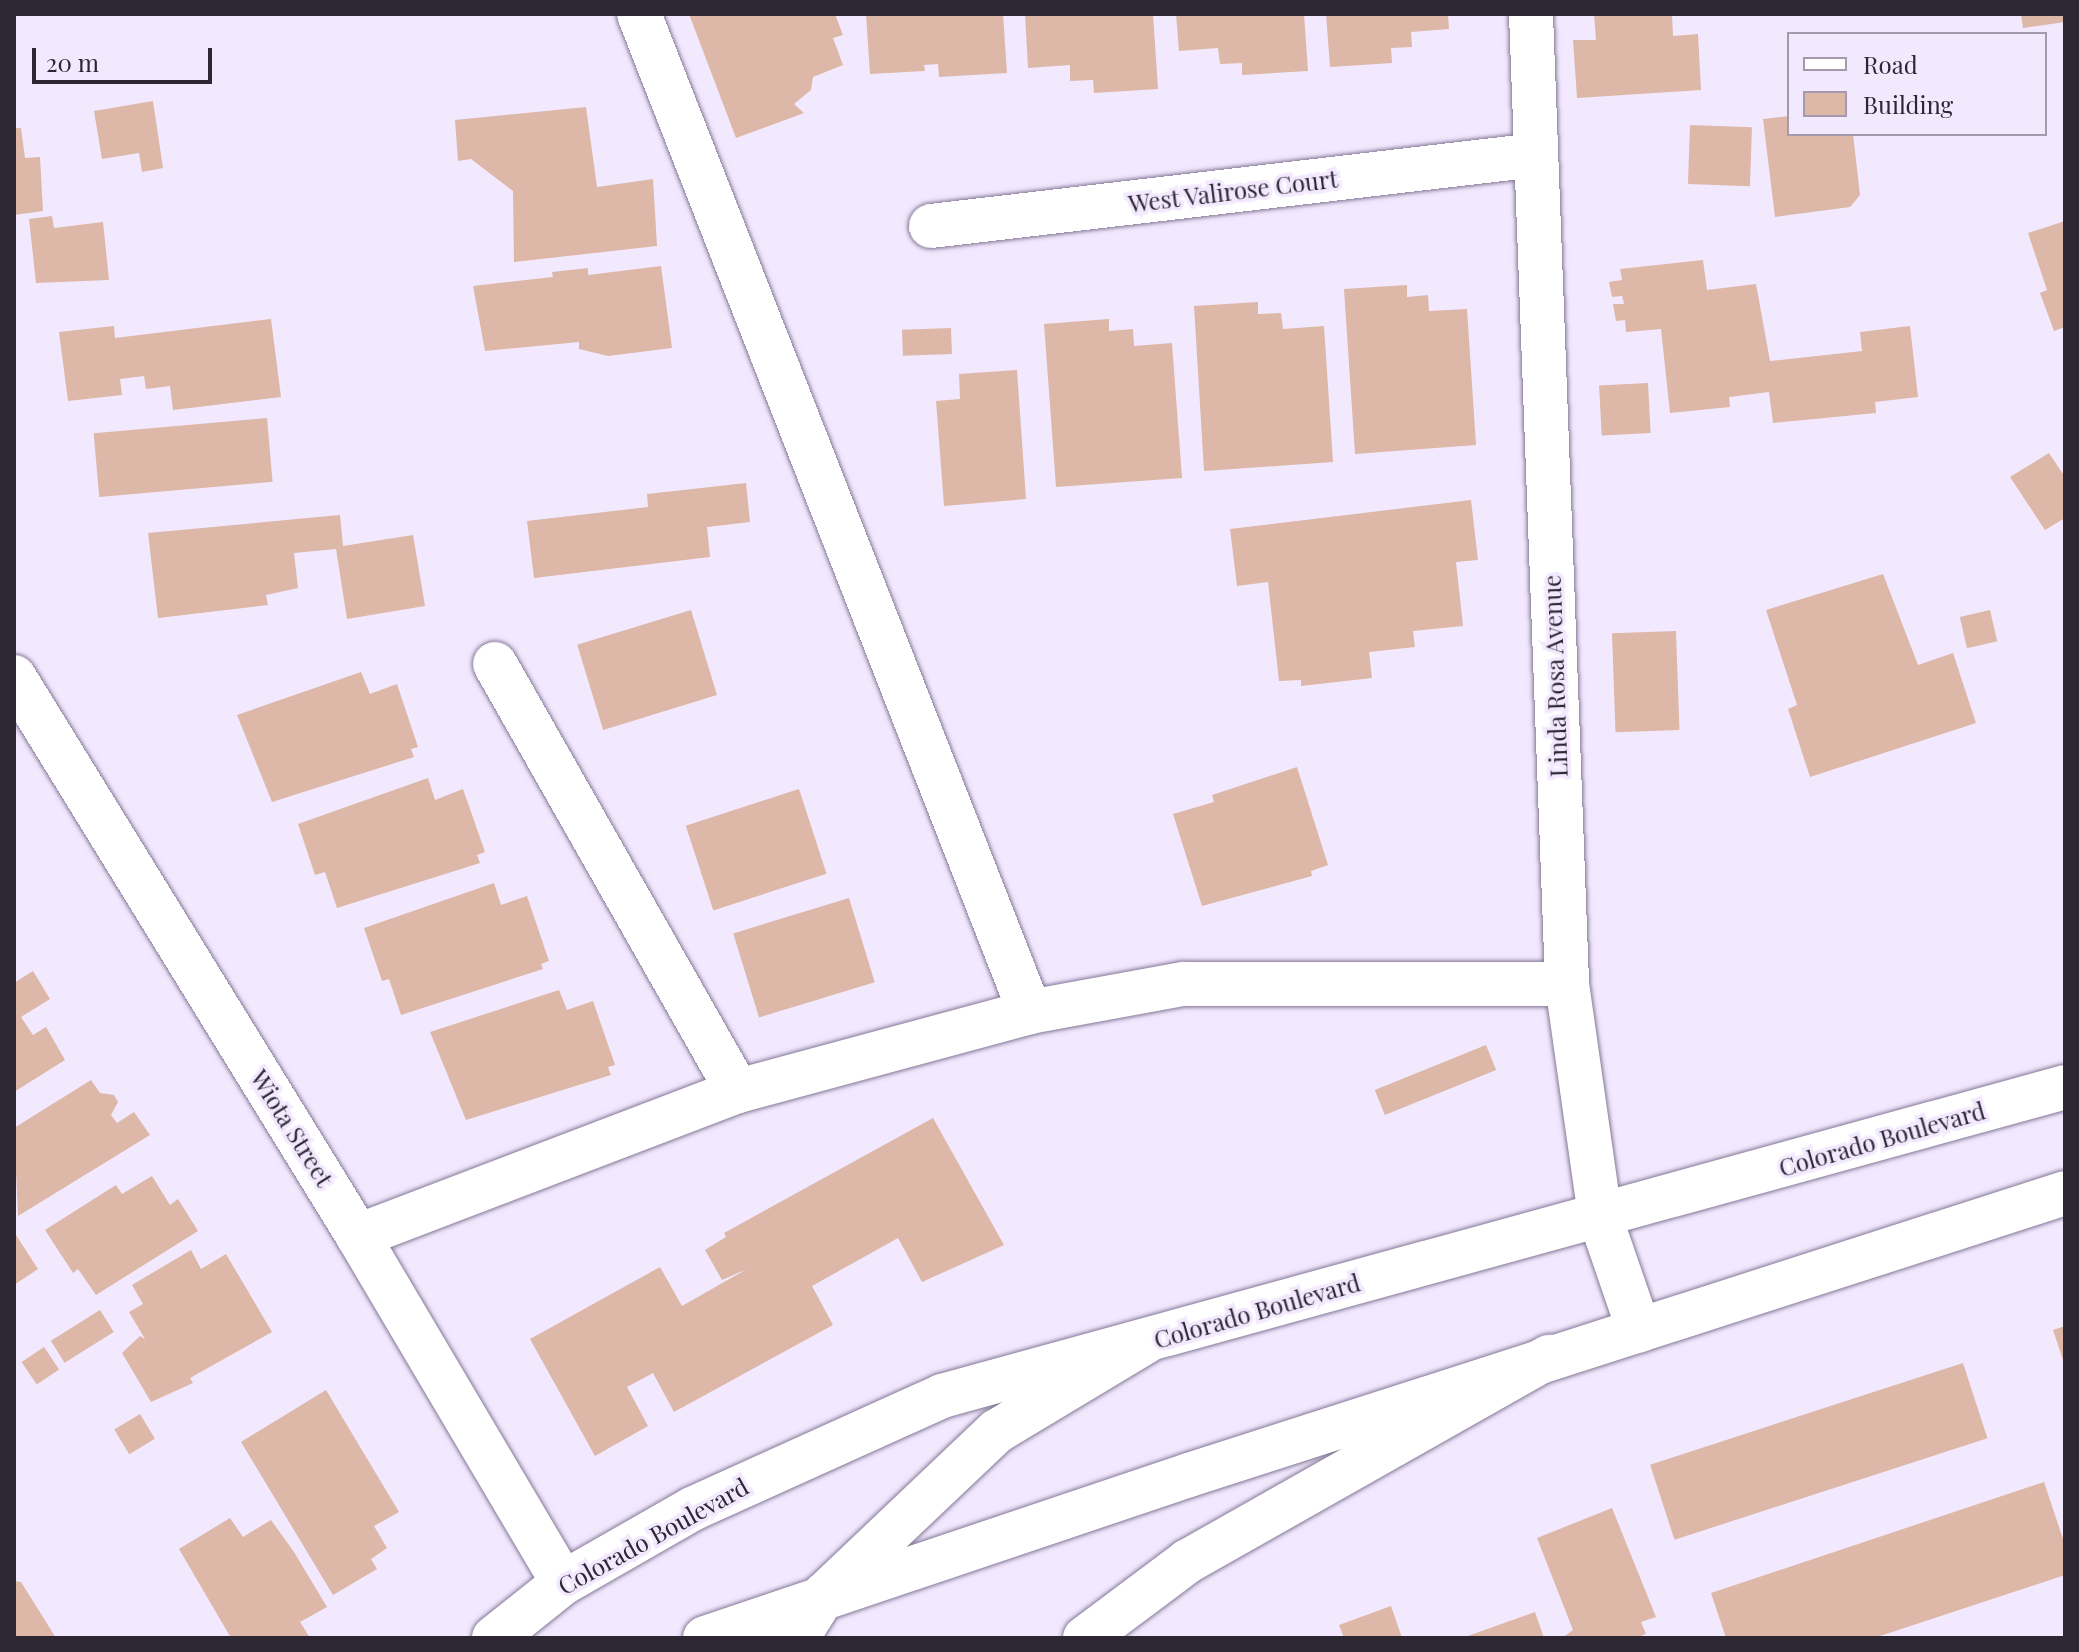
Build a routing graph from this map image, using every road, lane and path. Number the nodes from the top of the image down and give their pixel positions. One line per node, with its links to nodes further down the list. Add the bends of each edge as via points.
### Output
1 (639, 14): 8 (main road)
2 (1531, 14): 3 (main road, Linda Rosa Avenue)
3 (1536, 155): 4 (main road, West Valirose Court); 7 (main road, Linda Rosa Avenue)
4 (931, 226)
5 (495, 664): 10 (main road)
6 (14, 677): 13 (main road, Wiota Street)
7 (1567, 984): 8 (main road, via 1183,984); 12 (main road, Linda Rosa Avenue)
8 (1030, 1012): 10 (main road)
9 (2065, 1087): 12 (main road, Colorado Boulevard)
10 (738, 1091): 13 (main road)
11 (2065, 1193): 14 (main road)
12 (1600, 1217): 14 (main road, Linda Rosa Avenue); 15 (main road, Colorado Boulevard)
13 (358, 1236): 17 (main road, Wiota Street)
14 (1639, 1330): 16 (main road)
15 (1145, 1342): 17 (main road, Colorado Boulevard, via 942,1396 692,1509); 18 (main road, via 997,1431)
16 (1549, 1357): 18 (main road); 22 (main road, via 1188,1561)
17 (563, 1583): 19 (main road, Colorado Boulevard)
18 (824, 1595): 20 (main road); 21 (main road)
19 (494, 1638)
20 (705, 1638)
21 (797, 1638)
22 (1085, 1638)

